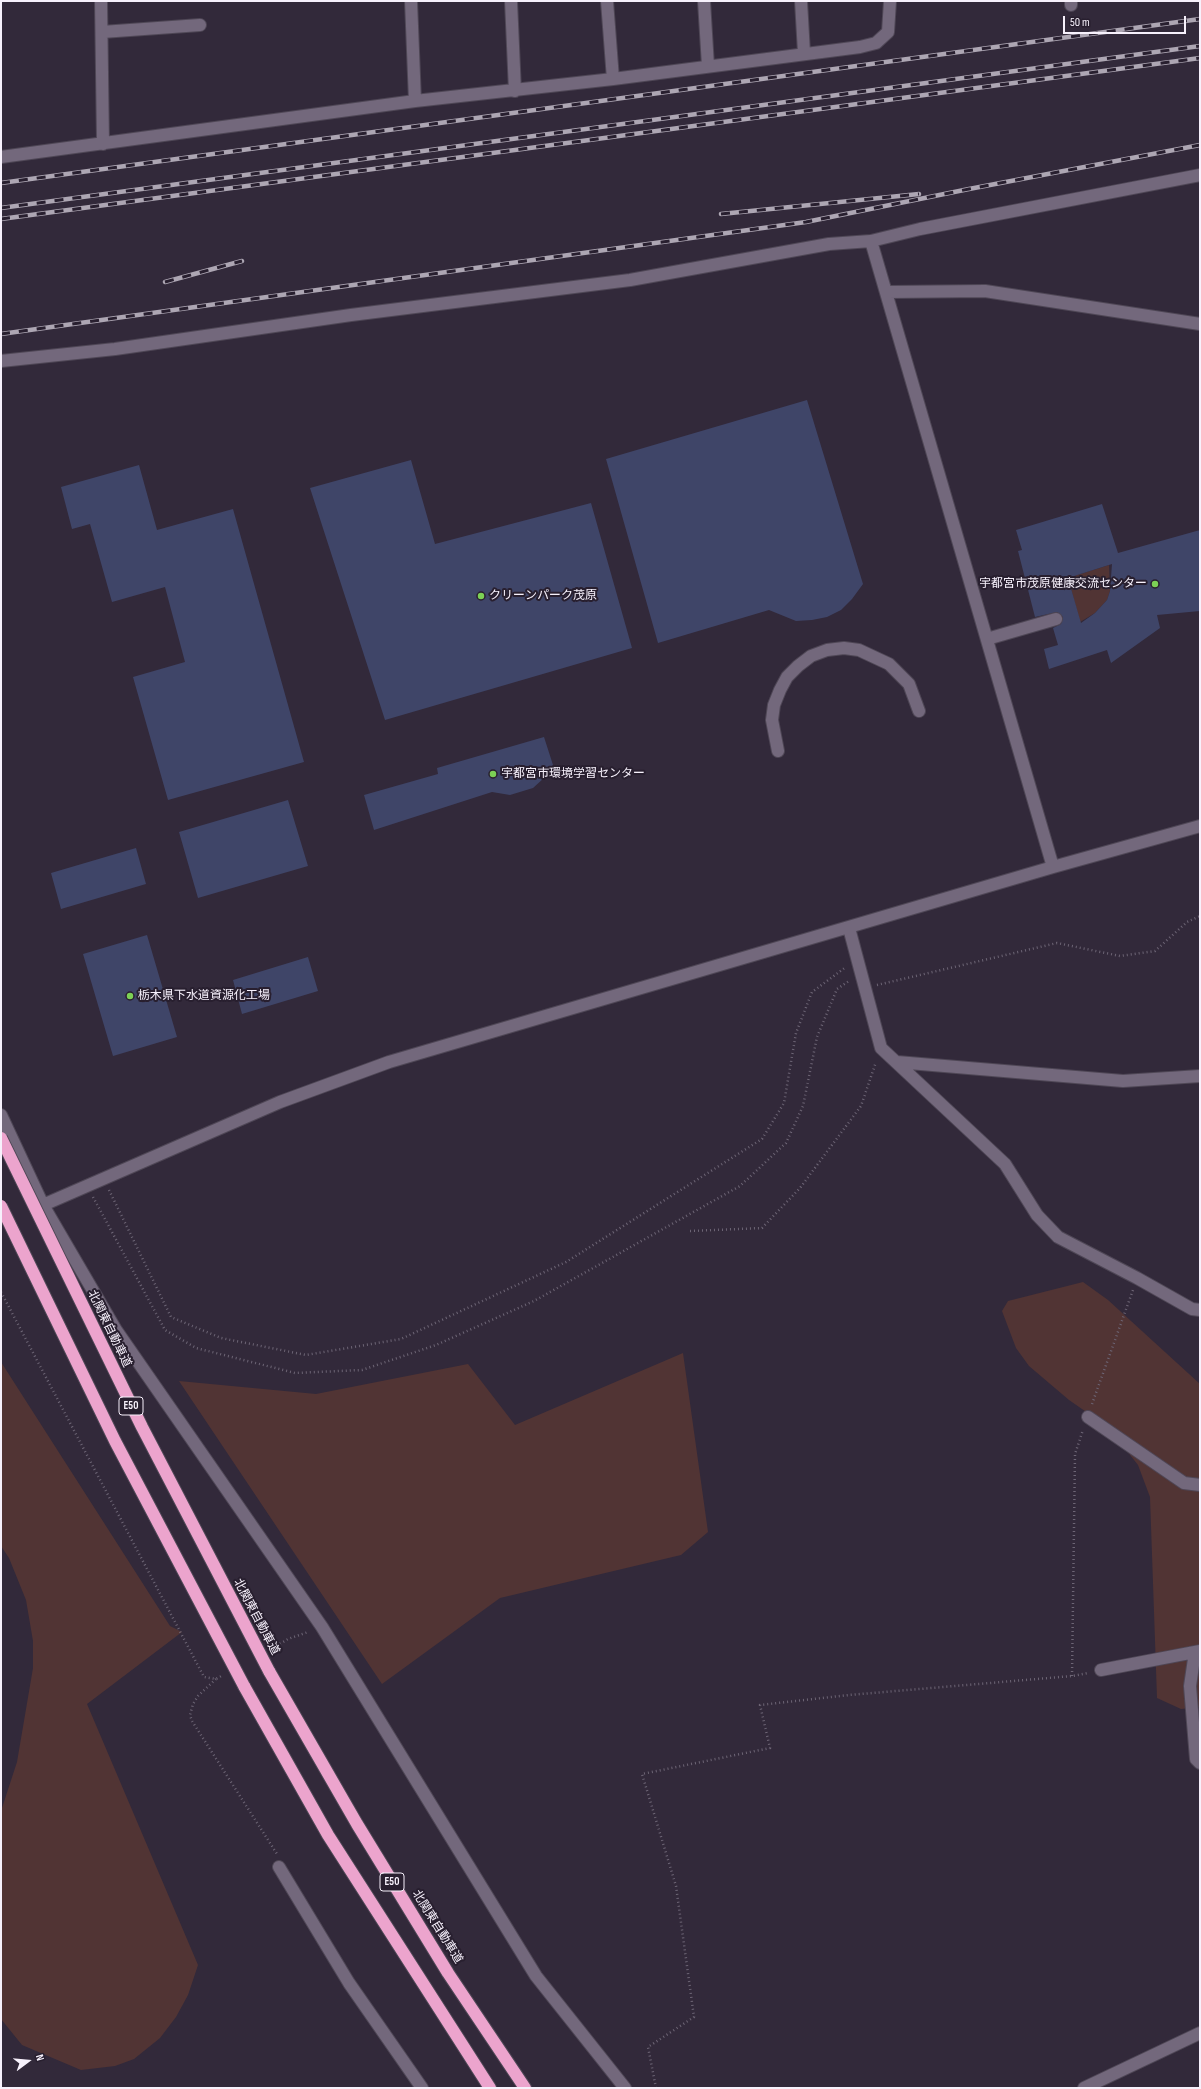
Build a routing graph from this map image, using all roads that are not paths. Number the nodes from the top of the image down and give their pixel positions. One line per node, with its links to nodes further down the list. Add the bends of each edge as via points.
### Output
1 (101, 1): 9 (street)
2 (411, 1): 14 (street)
3 (510, 1): 13 (street)
4 (607, 1): 12 (street)
5 (704, 1): 11 (street)
6 (801, 1): 10 (street)
7 (890, 1): 10 (street, via 888,32 876,43)
8 (200, 25): 9 (street)
9 (102, 32): 15 (street)
10 (804, 53): 11 (street)
11 (708, 66): 12 (street)
12 (613, 80): 13 (street)
13 (515, 91): 14 (street)
14 (415, 101): 15 (street)
15 (103, 144): 16 (street)
16 (1, 157)
17 (1200, 175): 18 (street, via 920,229)
18 (871, 241): 19 (street); 21 (street, via 828,244 630,280)
19 (887, 292): 20 (street, via 985,291); 23 (street)
20 (1200, 324)
21 (1, 362)
22 (1056, 619): 23 (street)
23 (987, 639): 27 (street)
24 (919, 711): 25 (street, via 909,684 889,664 859,650 827,650 811,656 798,666 787,677 780,690 772,720)
25 (778, 751)
26 (1200, 826): 27 (street)
27 (1053, 867): 28 (street)
28 (849, 928): 29 (street, via 881,1048); 33 (street, via 389,1062 280,1102)
29 (897, 1062): 30 (street, via 1123,1080); 35 (street, via 1005,1164 1037,1215 1058,1237 1192,1309)
30 (1200, 1076)
31 (1, 1115): 33 (street)
32 (1, 1138): 45 (highway, 北関東自動車道 / E50, bridge, via 142,1427 269,1671 356,1824)
33 (43, 1205): 46 (street, via 116,1330 322,1627 536,1976)
34 (1, 1206): 44 (highway, E50, bridge, via 115,1441 244,1686 328,1835)
35 (1200, 1310)
36 (1088, 1417): 37 (street, via 1184,1483)
37 (1200, 1485)
38 (1198, 1652): 39 (street); 40 (street, via 1190,1686 1196,1759)
39 (1101, 1670)
40 (1200, 1762)
41 (279, 1867): 43 (street, via 349,1984)
42 (1200, 2033): 47 (street)
43 (422, 2088)
44 (490, 2088)
45 (524, 2088)
46 (625, 2088)
47 (1084, 2088)

